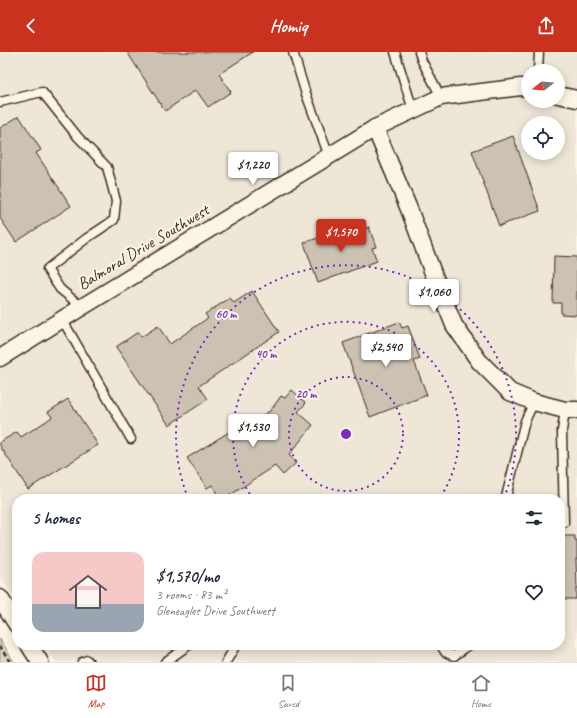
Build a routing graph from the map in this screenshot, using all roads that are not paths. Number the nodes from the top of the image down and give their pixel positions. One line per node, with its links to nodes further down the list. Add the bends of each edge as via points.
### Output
1 (292, 52): 13 (lane)
2 (395, 52): 11 (lane)
3 (419, 52): 8 (lane)
4 (539, 52): 5 (lane)
5 (538, 64)
6 (521, 87): 8 (street, Balmoral Drive Southwest)
7 (565, 96): 9 (street)
8 (441, 97): 11 (street, Balmoral Drive Southwest)
9 (577, 99)
10 (0, 102): 14 (lane, via 42,92 78,137 107,167 116,201 114,220 47,269 60,289)
11 (413, 110): 12 (street, Balmoral Drive Southwest)
12 (375, 128): 13 (street, Balmoral Drive Southwest); 17 (street, via 454,325 479,361 510,392)
13 (329, 156): 14 (street, Balmoral Drive Southwest)
14 (82, 307): 15 (street, Balmoral Drive Southwest)
15 (62, 319): 16 (street, Balmoral Drive Southwest); 19 (lane)
16 (0, 358)
17 (534, 402): 18 (street); 20 (lane, via 525,421)
18 (571, 410): 21 (lane, via 562,431)
19 (131, 439)
20 (507, 494)
21 (563, 494)
22 (0, 598): 23 (street)
23 (12, 617)
24 (32, 650): 29 (street)
25 (182, 650): 32 (lane)
26 (233, 650): 33 (lane)
27 (444, 650): 28 (lane, via 454,656)
28 (462, 650)
29 (40, 662)
30 (82, 662): 31 (lane)
31 (89, 662)
32 (165, 662)
33 (226, 662)

